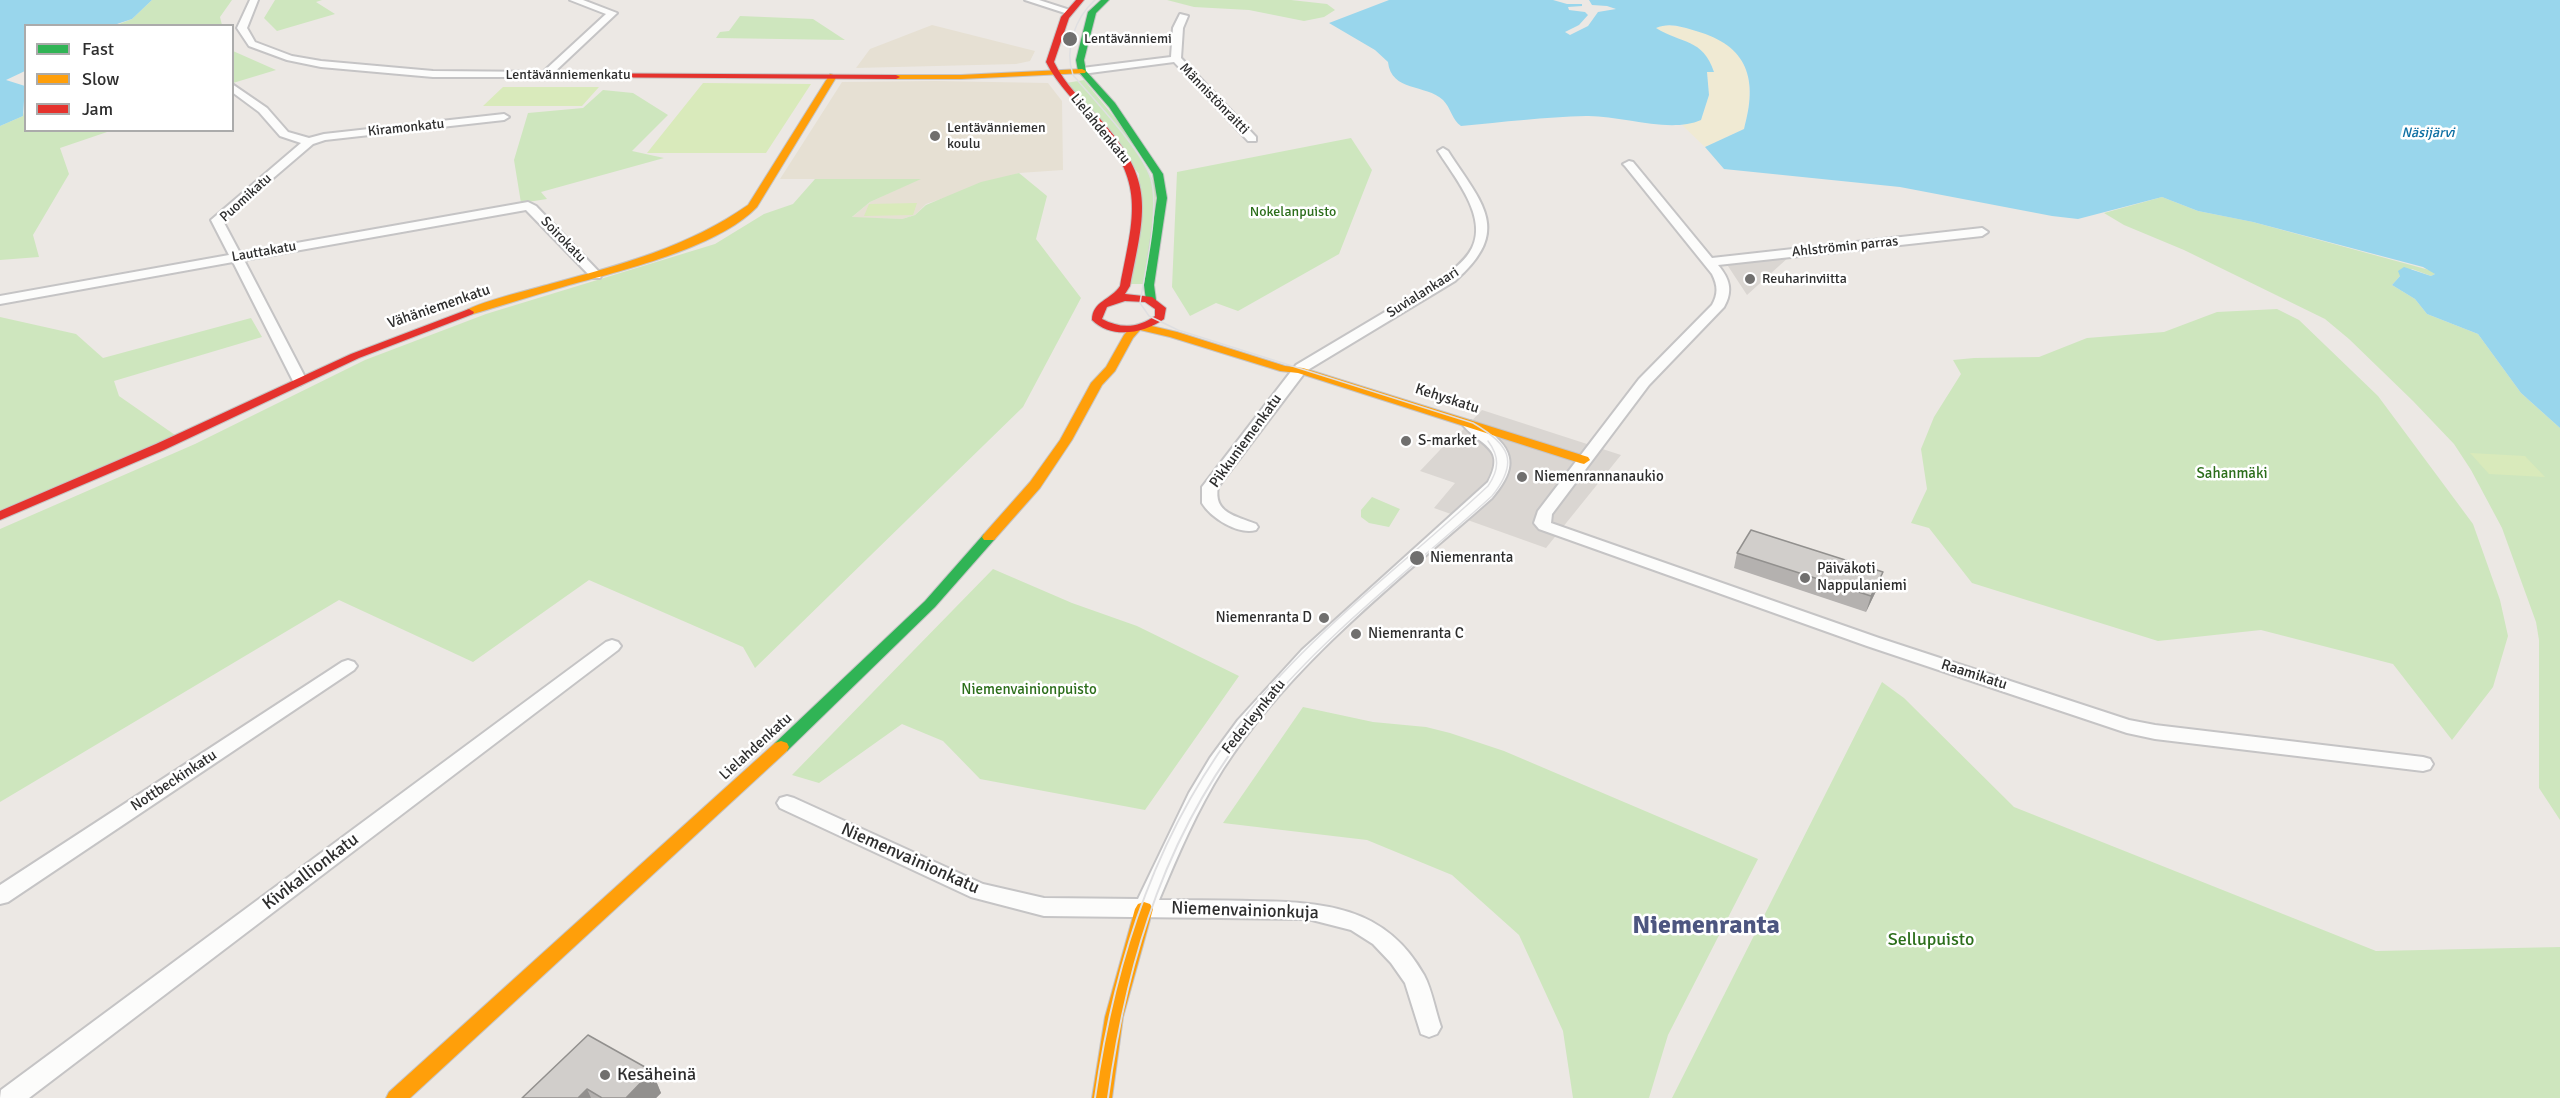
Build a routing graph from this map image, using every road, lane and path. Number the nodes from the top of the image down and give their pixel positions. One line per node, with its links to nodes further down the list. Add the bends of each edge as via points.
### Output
1 (254, 0): 11 (street, Lentävänniemenkatu, via 242,28 252,44 290,58 349,68 433,74)
2 (574, 0): 11 (street, via 612,13)
3 (1029, 0): 6 (street)
4 (1080, 0): 6 (main road)
5 (1105, 0): 10 (main road, Lielahdenkatu, via 1090,18 1080,55)
6 (1068, 11): 9 (main road, via 1050,56)
7 (1183, 16): 8 (street, via 1178,28)
8 (1176, 59): 10 (street); 15 (street, Männistönraitti)
9 (1053, 71): 10 (main road, Lentävänniemenkatu); 12 (main road, Lentävänniemenkatu); 25 (main road, Lielahdenkatu, via 1122,153 1138,188 1125,286)
10 (1082, 71): 26 (main road, Lielahdenkatu, via 1112,105 1158,174 1162,198 1149,285)
11 (546, 75): 12 (main road, Lentävänniemenkatu)
12 (833, 76): 23 (main road, Vähäniemenkatu, via 752,207 733,224 683,248)
13 (234, 88): 16 (street, via 263,110 284,134)
14 (504, 117): 16 (street, Kiramonkatu, via 324,137)
15 (1252, 138)
16 (309, 142): 21 (street, Puomikatu, via 217,220)
17 (1443, 151): 32 (street, Suvialankaari, via 1483,219 1480,249 1451,278)
18 (1629, 164): 22 (street)
19 (528, 206): 21 (street, Lauttakatu); 23 (street, Soirokatu)
20 (1982, 232): 22 (street, Ahlströmin parras)
21 (236, 257): 24 (street, Lauttakatu); 33 (street, Puomikatu)
22 (1709, 262): 36 (street, via 1725,286 1724,297 1644,382)
23 (596, 275): 33 (main road, Vähäniemenkatu, via 444,320)
24 (0, 300)
25 (1111, 300): 26 (main road); 28 (main road, Lielahdenkatu, via 1097,309 1095,315)
26 (1151, 300): 27 (main road)
27 (1162, 313): 29 (main road, via 1157,321); 32 (main road, Kehyskatu, via 1274,354)
28 (1103, 324): 29 (main road, Kehyskatu, via 1123,330); 30 (main road)
29 (1139, 328): 32 (main road, Kehyskatu); 34 (main road, Lielahdenkatu, via 1128,337 1111,369)
30 (1107, 343)
31 (1100, 359): 34 (main road, Lielahdenkatu)
32 (1299, 370): 35 (main road, Kehyskatu); 38 (street, Pikkuniemenkatu, via 1206,497 1217,513)
33 (300, 381): 37 (main road, Vähäniemenkatu, via 146,454)
34 (1097, 384): 47 (main road, Lielahdenkatu, via 1035,485 930,604 825,706)
35 (1467, 423): 36 (main road, Kehyskatu); 44 (street, Federleynkatu, via 1486,434 1501,453 1503,469 1498,481 1322,642 1252,716 1217,762 1191,806)
36 (1584, 460): 41 (street, Raamikatu, via 1544,513 1542,523 1550,530 2127,726)
37 (0, 516)
38 (1250, 527)
39 (612, 646): 46 (street, Kivikallionkatu)
40 (348, 666): 43 (street, Nottbeckinkatu)
41 (2423, 764)
42 (787, 803): 44 (street, Niemenvainionkatu, via 980,891 1044,907)
43 (0, 896)
44 (1144, 909): 45 (street, Niemenvainionkuja, via 1308,910 1357,923 1381,938 1415,980); 48 (main road, Federleynkatu, via 1114,1017)
45 (1428, 1027)
46 (10, 1098)
47 (396, 1098)
48 (1102, 1098)

